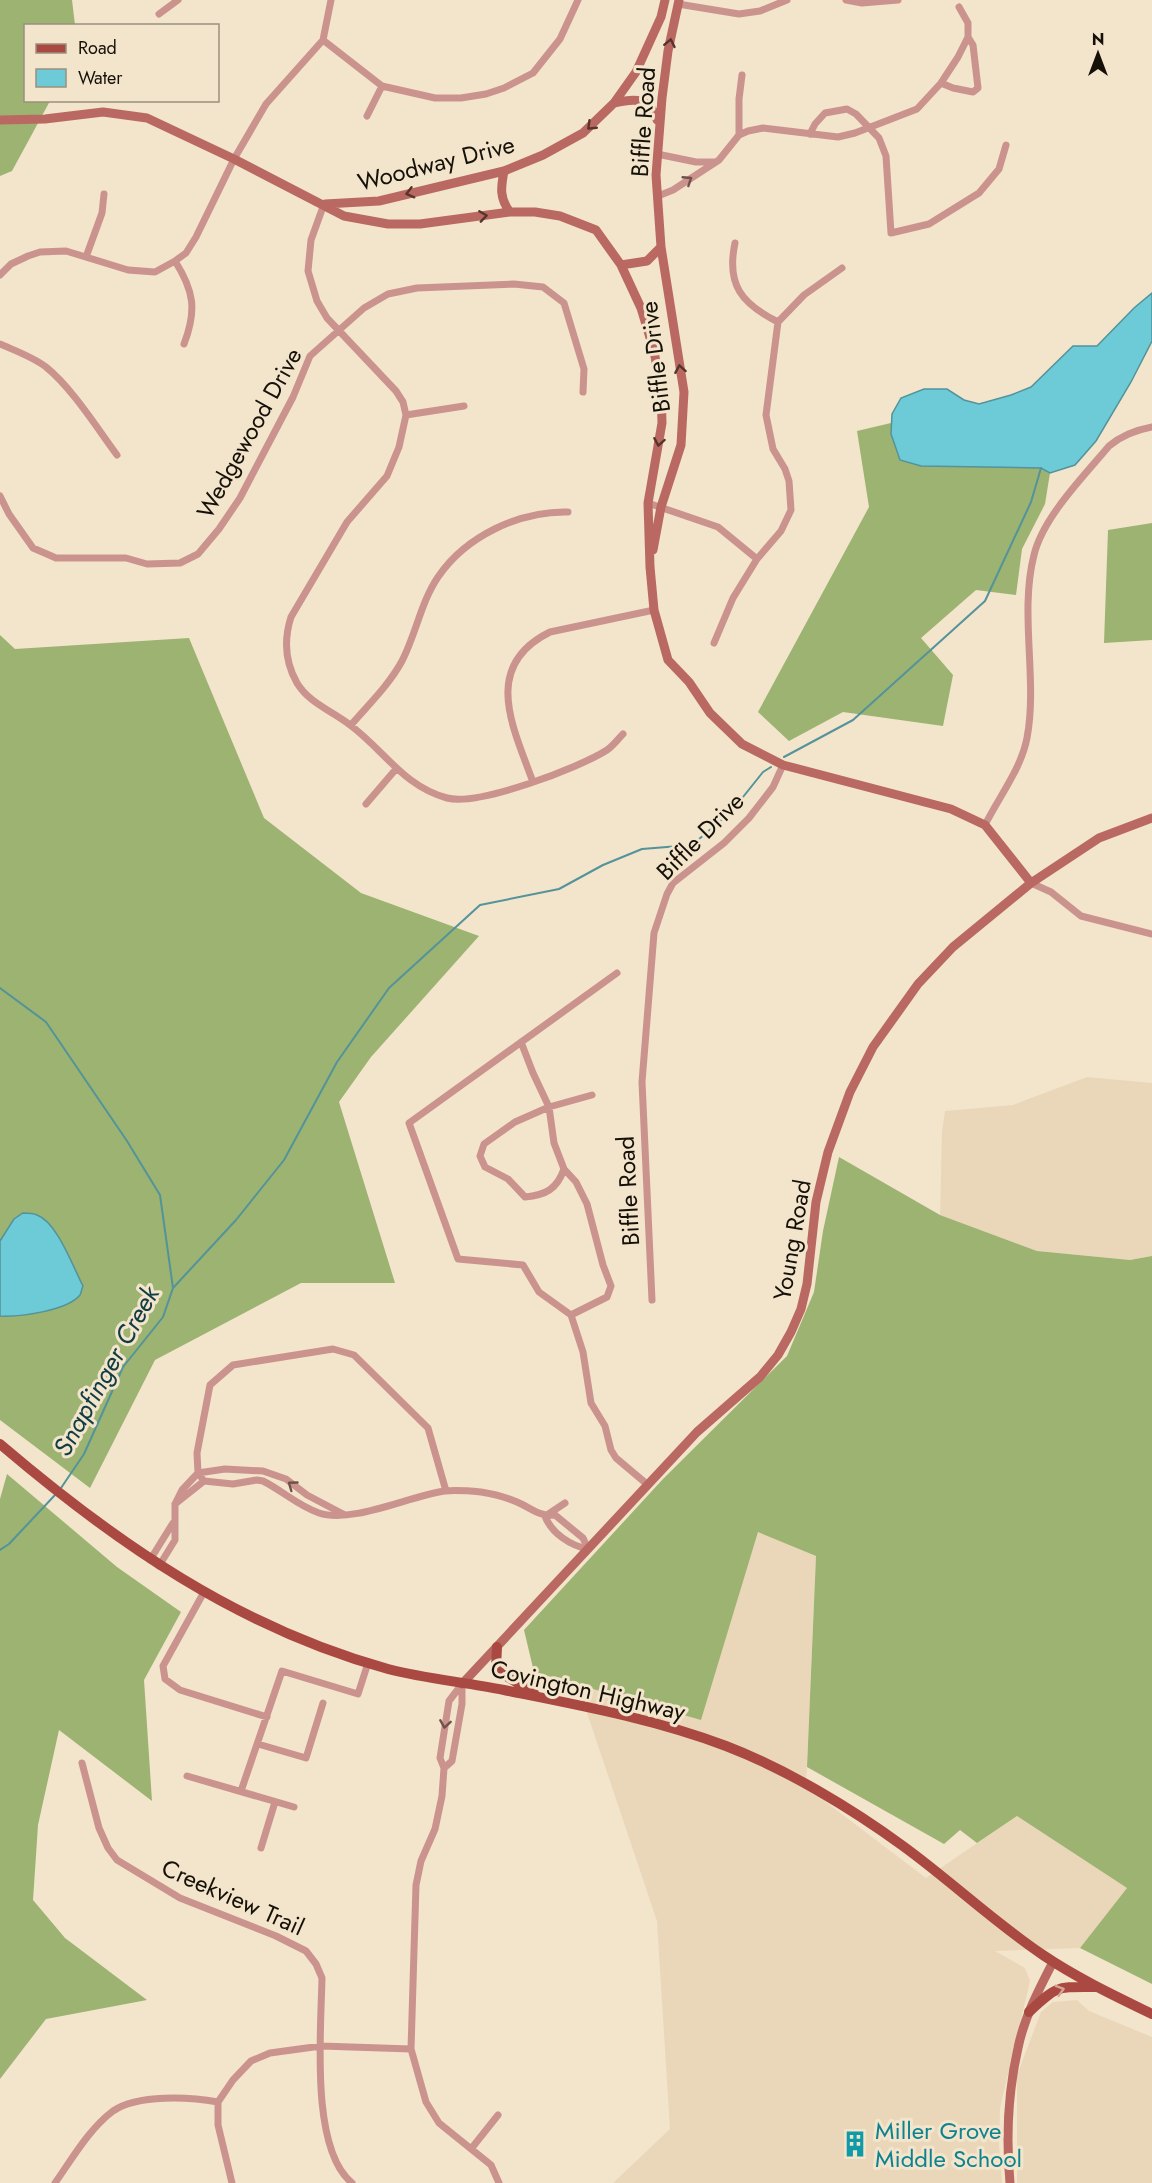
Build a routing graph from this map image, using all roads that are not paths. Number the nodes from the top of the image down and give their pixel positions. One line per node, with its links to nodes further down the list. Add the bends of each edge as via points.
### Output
1 (178, 0): 12 (street)
2 (331, 0): 14 (street)
3 (578, 0): 18 (street, via 560,39 533,74 504,88 461,98 435,98)
4 (665, 0): 15 (street, Biffle Road)
5 (765, 0): 11 (street)
6 (787, 0): 11 (street)
7 (846, 0): 8 (street)
8 (898, 0)
9 (679, 2): 11 (street, via 739,14); 22 (street, Biffle Road, one-way to 9)
10 (959, 7): 13 (street, via 968,23)
11 (766, 8)
12 (159, 14)
13 (968, 37): 17 (street); 17 (street, via 973,45 978,88 973,92)
14 (322, 40): 18 (street); 28 (street, via 266,104)
15 (650, 45): 19 (street, Woodway Drive)
16 (742, 75): 25 (street)
17 (941, 83): 23 (street, via 917,109)
18 (382, 86): 20 (street)
19 (614, 103): 22 (street, via 632,99 649,105); 30 (street, Woodway Drive, one-way to 30, via 583,133)
20 (367, 116)
21 (0, 120): 28 (street, Woodway Drive, via 104,112 147,118)
22 (659, 125): 27 (street, Biffle Road)
23 (868, 128): 24 (street, via 838,137); 24 (street, via 856,114 847,109 837,110 825,113); 26 (street, via 879,138 886,156 891,233 929,224 979,193 999,170)
24 (810, 134): 25 (street, via 763,128)
25 (739, 135): 29 (street)
26 (1005, 145)
27 (657, 154): 29 (street); 32 (street, Biffle Road)
28 (234, 159): 33 (street, Woodway Drive); 38 (street, via 196,237 186,253)
29 (717, 162): 32 (street, one-way to 29)
30 (504, 171): 33 (street, Woodway Drive, one-way to 33, via 379,201); 34 (street, via 502,201)
31 (104, 194): 37 (street, via 102,213)
32 (658, 196): 36 (street, Biffle Road)
33 (324, 204): 34 (street, Woodway Drive, one-way to 34, via 344,216 388,224 420,224); 43 (street, via 311,240 308,271 317,301)
34 (510, 212): 39 (street, Woodway Drive, via 573,219 596,230)
35 (735, 243): 42 (street, via 732,274 741,295 760,313)
36 (662, 247): 39 (street, via 646,261); 53 (street, Biffle Drive, one-way to 36, via 681,445 684,393)
37 (86, 257): 38 (street, via 129,270 155,272); 41 (street, via 66,251 40,252 11,264)
38 (175, 261): 45 (street, via 192,295 190,329)
39 (621, 265): 52 (street, Biffle Drive, one-way to 52, via 641,308 661,390 662,423)
40 (842, 268): 42 (street, via 804,295)
41 (0, 275)
42 (778, 322): 55 (street, via 766,415 773,449 789,481 791,510 781,531)
43 (339, 330): 46 (street, Wedgewood Drive, via 388,294 417,288 514,284 543,287 564,303 584,369); 48 (street, via 396,391); 51 (street, Wedgewood Drive, via 310,356 293,398 235,506 198,554 180,564 147,564 126,558 56,558 33,548)
44 (0, 344): 50 (street, via 34,359 54,374)
45 (184, 344)
46 (583, 392)
47 (464, 406): 48 (street)
48 (406, 415): 59 (street, via 387,476 347,522 287,629 286,654 298,684 315,703)
49 (1152, 427): 66 (street, via 1108,446 1043,531 1034,555 1029,592 1027,739)
50 (117, 455)
51 (0, 496)
52 (648, 503): 53 (street); 56 (street, Biffle Drive)
53 (661, 507): 55 (street, via 718,527); 56 (street, Biffle Drive)
54 (568, 512): 59 (street, via 539,514 511,523 488,532 463,549 438,577 390,679)
55 (756, 559): 58 (street, via 733,598)
56 (650, 567): 57 (street, Biffle Drive)
57 (654, 610): 61 (street, Biffle Drive, via 668,660 689,682 710,714 742,744); 63 (street, via 550,632 521,653 510,672 507,698)
58 (714, 643)
59 (351, 725): 62 (street)
60 (623, 734): 63 (street, via 595,756)
61 (783, 765): 66 (street, Biffle Drive, via 951,808); 71 (street, Biffle Drive, via 773,787 749,818 673,883 667,894 654,933)
62 (396, 770): 63 (street, via 423,789 449,799 472,799); 64 (street)
63 (533, 782)
64 (366, 804)
65 (1152, 818): 67 (street, Young Road, via 1099,838)
66 (985, 825): 67 (street, Biffle Drive)
67 (1031, 883): 68 (street, via 1051,892 1081,916); 80 (street, Young Road, via 953,947 918,984 882,1032 850,1092 828,1152 816,1202 807,1284 791,1332 760,1377 697,1432)
68 (1152, 934)
69 (617, 973): 70 (street)
70 (521, 1042): 73 (street); 76 (street, via 409,1123 458,1260 523,1265 539,1292)
71 (642, 1082): 75 (street, Biffle Road)
72 (592, 1095): 73 (street)
73 (549, 1107): 74 (street, via 554,1143); 74 (street, via 515,1122 484,1144 480,1156 485,1167 508,1179 525,1197 549,1190 559,1182)
74 (564, 1169): 76 (street, via 587,1204 612,1286 606,1297)
75 (652, 1300)
76 (571, 1315): 80 (street, via 583,1352 591,1402 605,1426 611,1450)
77 (0, 1444): 89 (main road, Covington Highway)
78 (198, 1473): 79 (street); 81 (street, via 197,1453 210,1386 233,1365 333,1349 354,1355 428,1428); 83 (street); 84 (street, one-way to 78, via 286,1479 263,1471 225,1469)
79 (204, 1481): 83 (street); 84 (street, via 233,1484 263,1480 319,1513)
80 (648, 1485): 88 (street, Young Road)
81 (446, 1491): 84 (street, via 355,1515); 85 (street, via 493,1494)
82 (565, 1503): 85 (street)
83 (175, 1504): 89 (street, via 175,1540)
84 (343, 1514)
85 (545, 1516): 86 (street, via 555,1515); 87 (street, via 548,1525)
86 (569, 1527): 87 (street); 88 (street, via 583,1538)
87 (562, 1536): 88 (street, via 575,1546)
88 (588, 1549): 91 (street, Young Road)
89 (154, 1563): 90 (main road, Covington Highway)
90 (204, 1592): 92 (main road, Covington Highway, via 284,1633); 96 (street, via 163,1666 165,1680 180,1690)
91 (497, 1647): 93 (street, Young Road); 94 (main road, via 498,1671)
92 (368, 1663): 93 (main road, Covington Highway); 96 (street, via 358,1694 282,1671)
93 (462, 1684): 94 (main road, Covington Highway); 99 (street, via 452,1761); 99 (street, one-way to 99, via 449,1701 440,1758)
94 (535, 1697): 105 (main road, Covington Highway, via 658,1724 726,1746 788,1774 902,1845)
95 (323, 1703): 97 (street, via 306,1758)
96 (267, 1717): 97 (street)
97 (258, 1744): 101 (street)
98 (82, 1763): 109 (street, Creekview Trail, via 99,1827 117,1860 180,1898 306,1951 322,1978)
99 (444, 1768): 110 (street, via 435,1829 416,1885)
100 (187, 1776): 101 (street)
101 (241, 1791): 102 (street)
102 (275, 1802): 103 (street); 104 (street)
103 (294, 1807)
104 (261, 1848)
105 (1053, 1962): 106 (main road, Covington Highway); 107 (street)
106 (1098, 1987): 107 (main road, one-way to 106, via 1053,1990); 108 (main road, Covington Highway)
107 (1029, 2012): 118 (street, via 1018,2048 1008,2124)
108 (1152, 2014)
109 (321, 2046): 110 (street); 111 (street, via 270,2053 251,2061); 116 (street, Creekview Trail, via 328,2142 336,2162)
110 (411, 2049): 113 (street, via 426,2102 439,2123)
111 (218, 2102): 114 (street, via 152,2099 115,2110 96,2126); 115 (street, via 218,2125)
112 (498, 2115): 113 (street)
113 (471, 2149): 117 (street, via 491,2165)
114 (55, 2183)
115 (232, 2183)
116 (352, 2183)
117 (499, 2183)
118 (1010, 2183)

